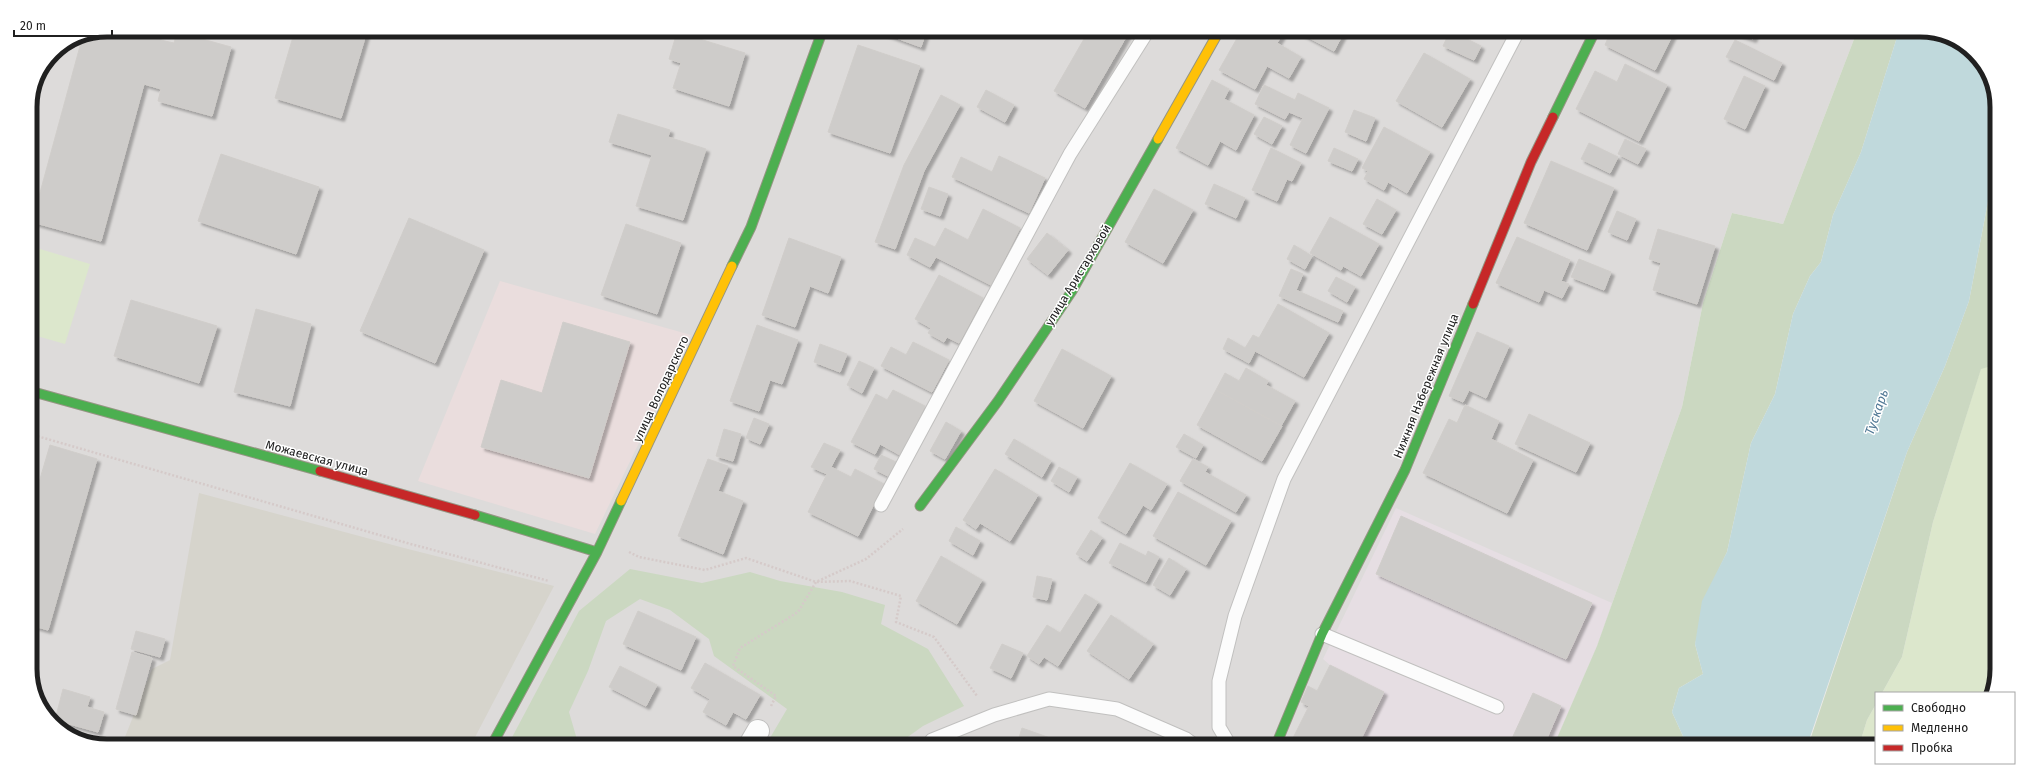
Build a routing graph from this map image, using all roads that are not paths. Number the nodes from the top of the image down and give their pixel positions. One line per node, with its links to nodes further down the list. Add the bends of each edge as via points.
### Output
1 (820, 37): 9 (street, улица Володарского, via 751,227)
2 (1144, 37): 7 (lane, via 1070,154)
3 (1215, 37): 8 (street, улица Аристарховой, via 1072,290 998,401)
4 (1515, 37): 15 (lane, via 1284,479 1235,616 1219,681 1219,727)
5 (1592, 37): 10 (street, Нижняя Набережная улица, via 1531,162 1405,470)
6 (37, 393): 9 (street, Можаевская улица, via 418,498)
7 (881, 505)
8 (920, 506)
9 (597, 552): 12 (street, улица Володарского)
10 (1322, 634): 11 (lane); 16 (street, Нижняя Набережная улица)
11 (1498, 707)
12 (495, 739)
13 (934, 739): 14 (lane, via 994,715 1049,699 1117,709)
14 (1186, 739)
15 (1226, 739)
16 (1278, 739)

